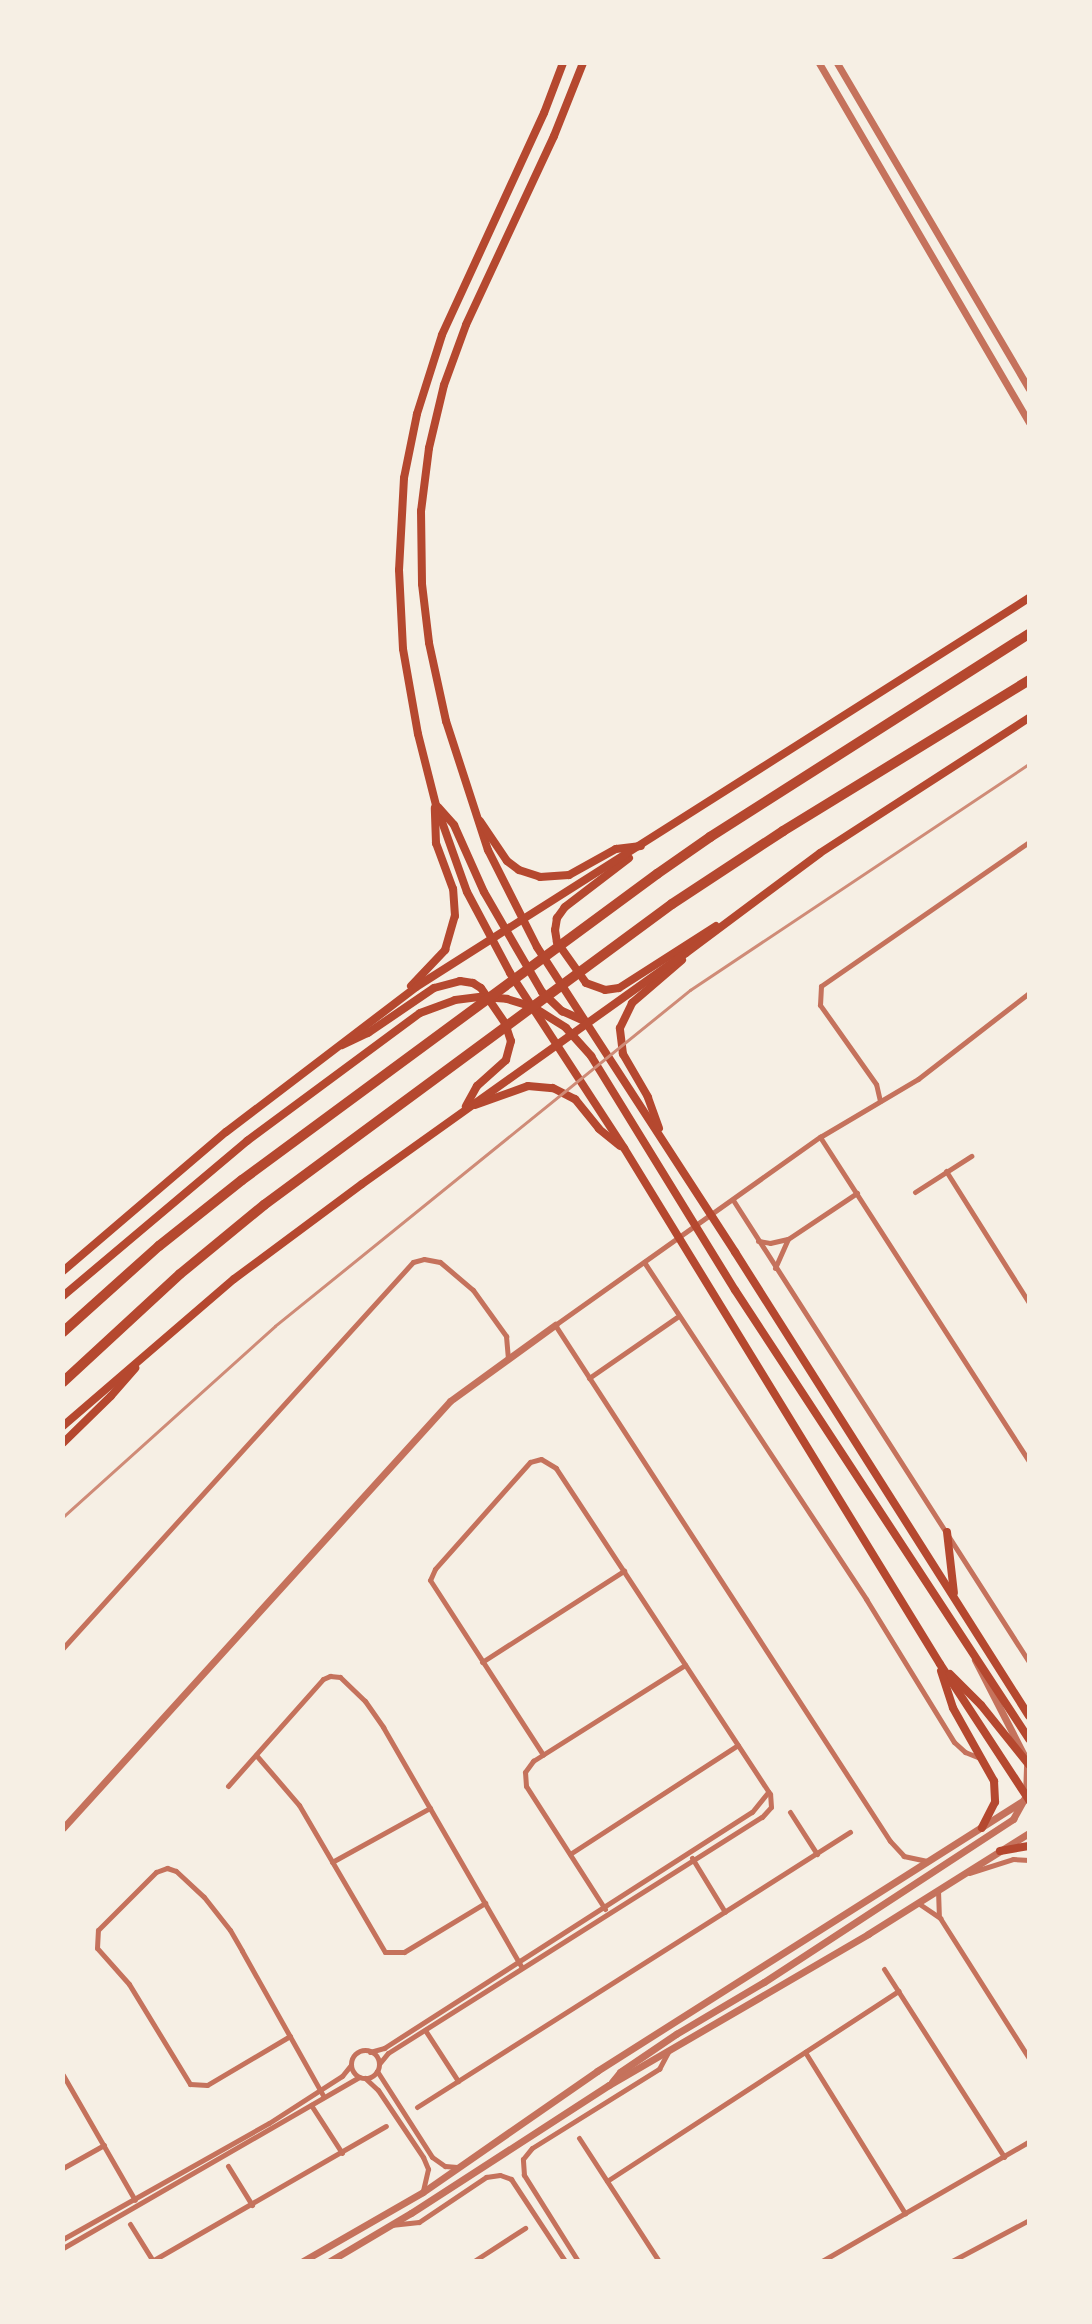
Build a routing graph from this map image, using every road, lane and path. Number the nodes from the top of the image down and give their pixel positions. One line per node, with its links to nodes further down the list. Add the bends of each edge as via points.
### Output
1 (563, 63): 11 (main road, via 442,335 417,414 404,478 399,570 403,649)
2 (583, 63): 12 (main road, via 454,355 436,416 425,479 420,554 429,643)
3 (819, 63): 6 (street)
4 (837, 63): 5 (street)
5 (1029, 389)
6 (1029, 422)
7 (1029, 598): 14 (main road)
8 (1029, 634): 44 (highway, via 657,874 242,1180)
9 (1029, 680): 48 (highway, via 671,904 264,1205 180,1274)
10 (1029, 718): 15 (main road, via 851,832)
11 (436, 805): 17 (main road, via 454,825); 18 (main road, via 467,892); 21 (main road, via 435,833 454,898 454,925 440,957)
12 (476, 817): 14 (main road, via 507,861 540,877 569,875 616,849); 16 (main road)
13 (1029, 842): 25 (street, via 821,986 820,1005 876,1084)
14 (641, 846): 15 (main road, via 557,918 557,942 586,983 605,990 620,988 692,939); 16 (main road)
15 (733, 918): 19 (main road)
16 (522, 921): 17 (main road); 22 (main road)
17 (506, 931): 18 (main road); 22 (main road, via 548,999)
18 (492, 939): 21 (main road); 23 (main road)
19 (686, 953): 22 (main road); 27 (main road, via 632,1003 620,1028 623,1054 652,1106)
20 (1029, 993): 25 (street, via 918,1079)
21 (392, 1004): 24 (main road)
22 (587, 1023): 23 (main road); 27 (main road)
23 (556, 1044): 26 (main road); 29 (main road)
24 (335, 1047): 26 (main road, via 360,1037 434,988 460,981 474,983 505,1023 511,1041 506,1060 477,1086); 39 (main road, via 160,1186)
25 (880, 1101): 28 (street)
26 (465, 1109): 29 (main road, via 528,1086 553,1088 575,1099 599,1129); 45 (main road, via 244,1271)
27 (660, 1135): 54 (main road)
28 (820, 1137): 33 (street); 34 (street)
29 (624, 1148): 59 (main road)
30 (971, 1156): 31 (street)
31 (946, 1171): 32 (street); 41 (street)
32 (915, 1192)
33 (857, 1193): 35 (street); 51 (street)
34 (733, 1200): 36 (street); 37 (street)
35 (788, 1239): 36 (street); 38 (street)
36 (758, 1241): 38 (street)
37 (644, 1262): 42 (street); 43 (street)
38 (775, 1268): 52 (street)
39 (63, 1271)
40 (63, 1296): 56 (main road, via 257,1133 420,1013 442,1003 481,997 520,1003 544,1013 575,1036 591,1056 735,1290)
41 (1029, 1303)
42 (677, 1317): 47 (street); 66 (street, via 782,1470 954,1742)
43 (555, 1325): 46 (street); 47 (street)
44 (63, 1332)
45 (145, 1354): 49 (main road); 50 (main road)
46 (508, 1358): 55 (street, via 506,1336 473,1290 440,1262 412,1262); 73 (street, via 450,1401)
47 (589, 1378): 83 (street, via 890,1841 904,1856)
48 (63, 1382)
49 (63, 1426)
50 (63, 1443)
51 (1029, 1461)
52 (947, 1532): 54 (main road); 58 (street)
53 (624, 1571): 57 (street); 57 (street, via 554,1465 541,1459 530,1462 431,1576 432,1587); 60 (street)
54 (954, 1595): 61 (main road)
55 (63, 1648)
56 (973, 1653): 62 (main road); 108 (street, via 984,1683 1024,1753 1029,1779 1018,1812 1006,1825 901,1894 620,2072)
57 (482, 1662): 65 (street)
58 (1029, 1662)
59 (940, 1664): 66 (main road, via 953,1708); 67 (main road, via 981,1705); 70 (main road)
60 (685, 1665): 63 (street); 65 (street)
61 (1029, 1716)
62 (1029, 1738)
63 (738, 1745): 69 (street); 80 (street)
64 (256, 1755): 68 (street); 71 (street, via 323,1679 337,1676 375,1713); 85 (street, via 293,1797)
65 (543, 1755): 80 (street, via 528,1766 526,1786)
66 (983, 1759): 74 (main road, via 995,1793)
67 (1029, 1765)
68 (228, 1786)
69 (768, 1792): 79 (street, via 752,1812); 82 (street, via 772,1801 767,1812)
70 (1028, 1798): 74 (street)
71 (430, 1808): 85 (street); 88 (street)
72 (790, 1812): 81 (street)
73 (63, 1828)
74 (982, 1828): 83 (street)
75 (850, 1832): 81 (street)
76 (1029, 1833): 78 (street)
77 (1029, 1846): 78 (main road)
78 (1000, 1851): 86 (street)
79 (689, 1852): 82 (street); 90 (street)
80 (570, 1854): 90 (street)
81 (817, 1854): 91 (street)
82 (693, 1860): 91 (street); 92 (street)
83 (932, 1860): 119 (street, via 619,2057)
84 (1029, 1860): 86 (street, via 1013,1859)
85 (332, 1862): 88 (street, via 380,1948 391,1954 404,1952)
86 (962, 1875): 87 (street)
87 (938, 1890): 89 (street); 93 (street)
88 (485, 1903): 94 (street)
89 (918, 1903): 93 (street); 99 (street)
90 (603, 1907): 92 (street); 94 (street)
91 (725, 1912): 107 (street)
92 (607, 1913): 94 (street)
93 (940, 1918): 102 (street)
94 (520, 1965): 97 (street); 100 (street, via 384,2048)
95 (884, 1969): 96 (street)
96 (898, 1992): 101 (street); 117 (street)
97 (425, 2030): 104 (street, via 388,2053); 107 (street)
98 (290, 2036): 98 (street, via 216,1911 173,1870 156,1872 98,1930 97,1948 128,1984 190,2084 207,2085); 109 (street)
99 (669, 2050): 108 (street); 124 (street, via 659,2069 525,2155 523,2172)
100 (370, 2052): 103 (street, via 357,2053); 104 (street)
101 (805, 2052): 121 (street); 128 (street)
102 (1029, 2058)
103 (351, 2065): 106 (street); 109 (street)
104 (378, 2068): 106 (street); 119 (street, via 384,2086 432,2157 445,2166)
105 (63, 2075): 115 (street)
106 (362, 2077): 109 (street); 122 (street, via 378,2090 423,2157 428,2177)
107 (458, 2081): 111 (street)
108 (609, 2085): 131 (street)
109 (322, 2094): 110 (street); 123 (street)
110 (311, 2105): 116 (street); 125 (street)
111 (416, 2107)
112 (386, 2126): 116 (street)
113 (579, 2138): 121 (street)
114 (1028, 2142): 117 (street)
115 (104, 2145): 120 (street); 123 (street)
116 (342, 2152): 126 (street)
117 (1004, 2157): 128 (street)
118 (228, 2166): 126 (street)
119 (461, 2167): 122 (street)
120 (63, 2168)
121 (607, 2181): 142 (street)
122 (422, 2192): 137 (street)
123 (134, 2199): 125 (street); 133 (street)
124 (542, 2204): 127 (street); 141 (street)
125 (138, 2205): 134 (street)
126 (252, 2205): 136 (street)
127 (531, 2211): 131 (street, via 511,2179 494,2175 419,2222); 140 (street)
128 (905, 2213): 143 (street)
129 (1029, 2220): 144 (street)
130 (130, 2224): 136 (street)
131 (391, 2225): 138 (street)
132 (525, 2228): 135 (street)
133 (63, 2239)
134 (63, 2248)
135 (483, 2259): 139 (street)
136 (153, 2261)
137 (303, 2261)
138 (330, 2261)
139 (474, 2261)
140 (565, 2261)
141 (578, 2261)
142 (659, 2261)
143 (821, 2261)
144 (952, 2261)

